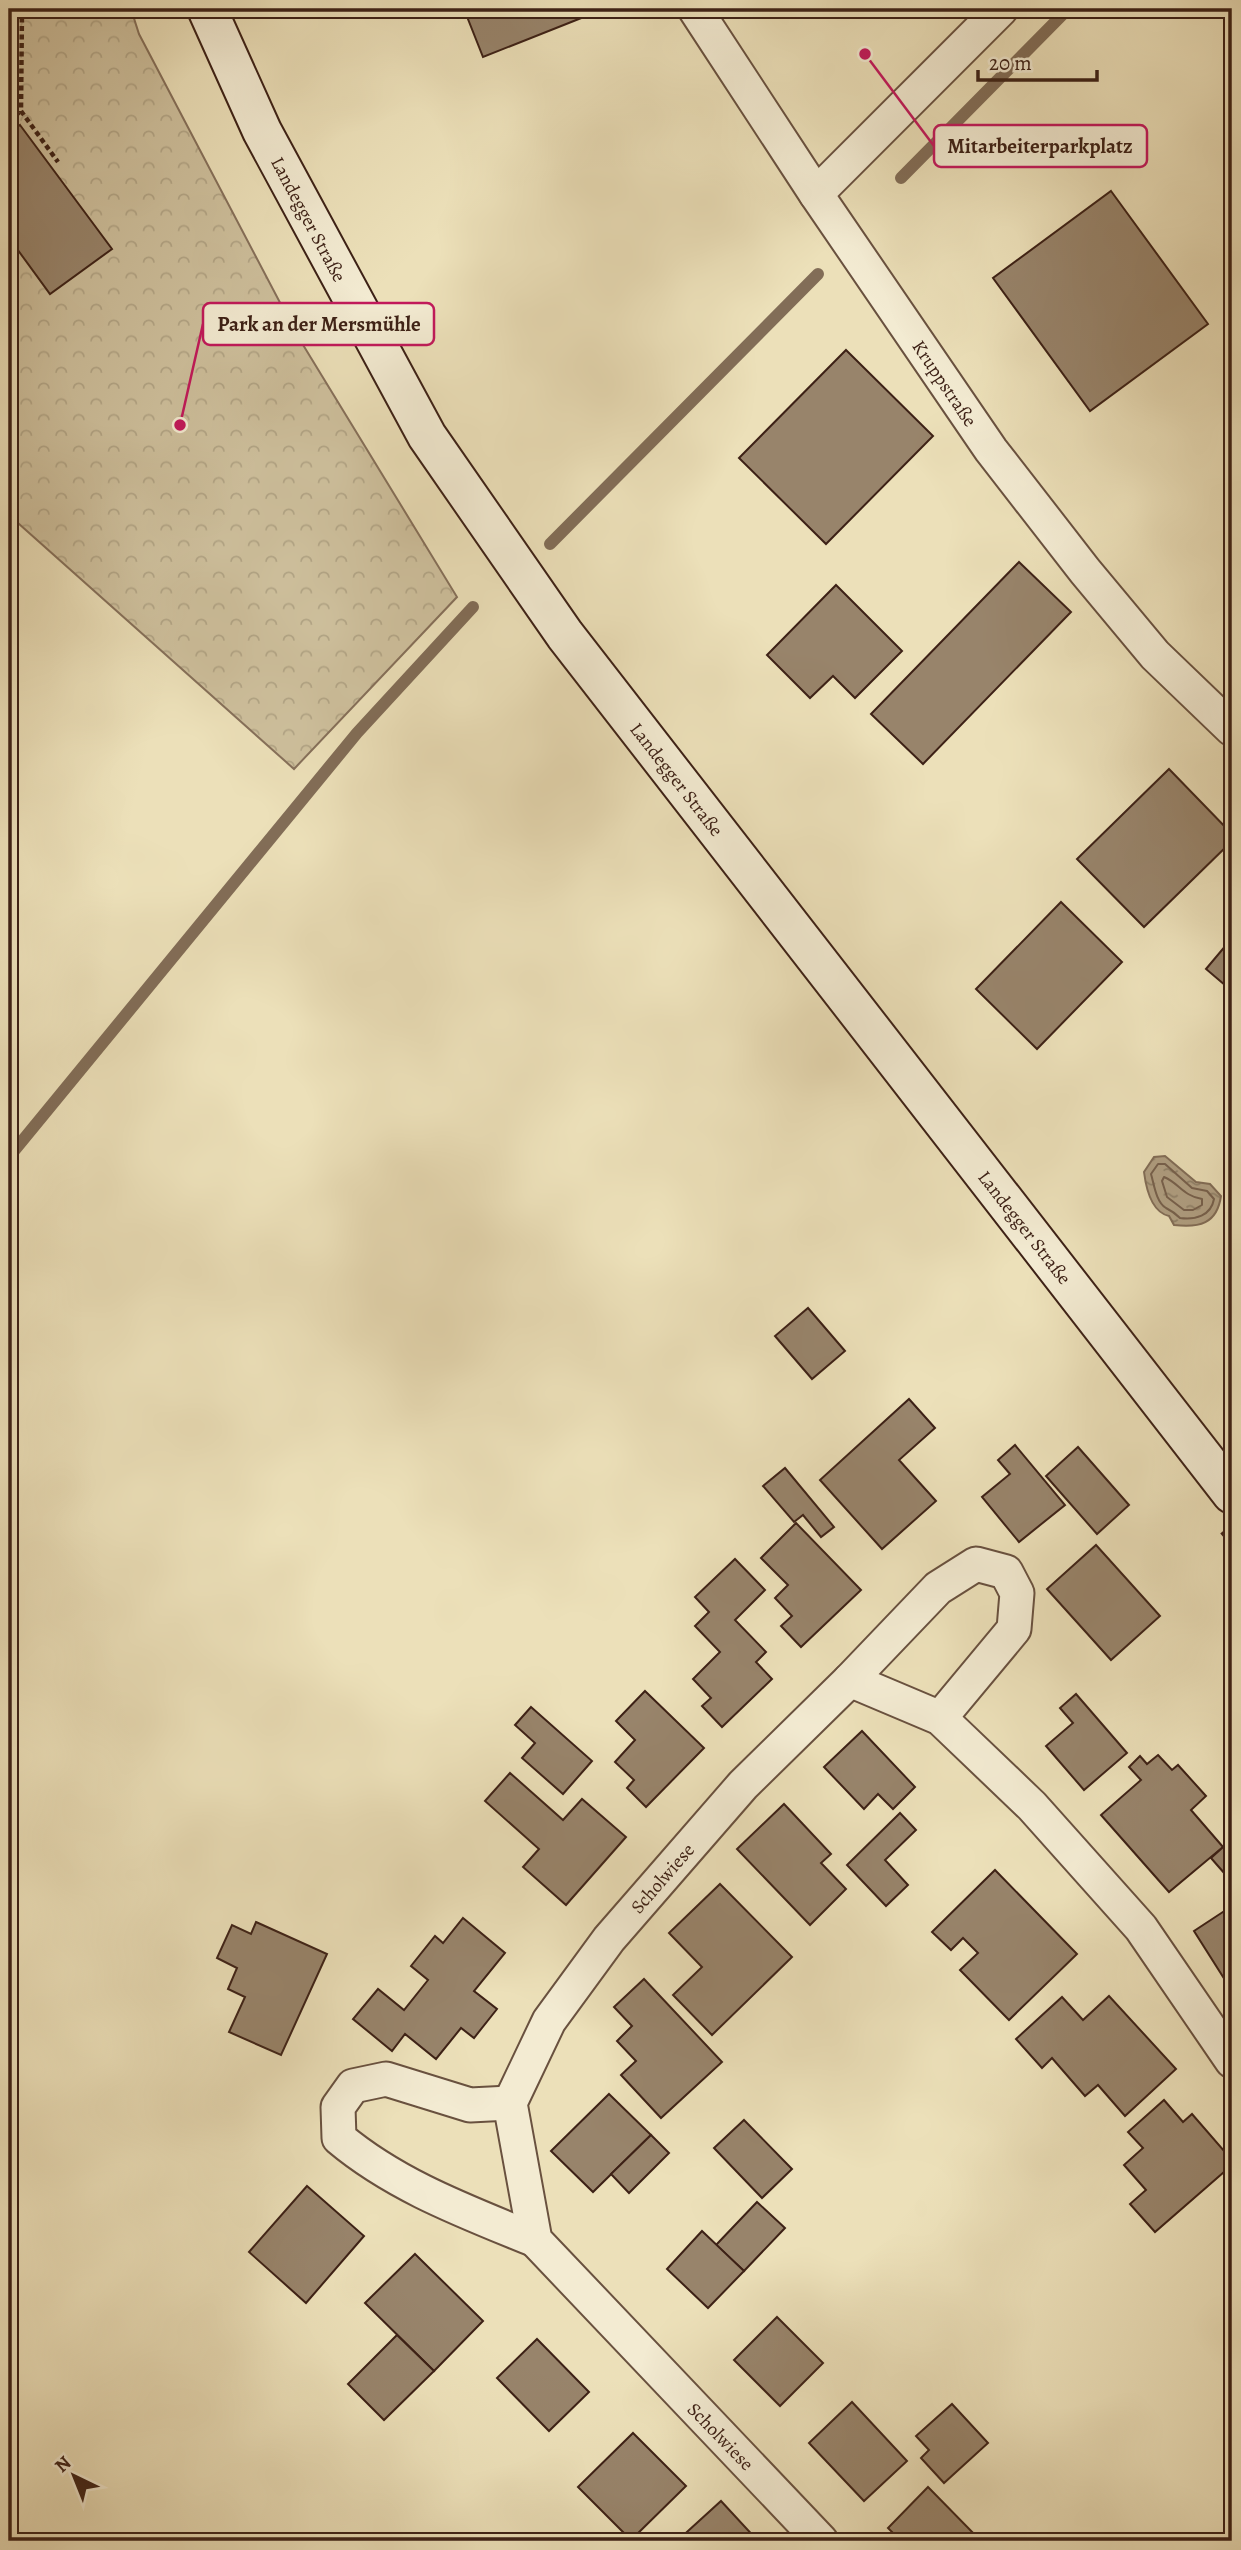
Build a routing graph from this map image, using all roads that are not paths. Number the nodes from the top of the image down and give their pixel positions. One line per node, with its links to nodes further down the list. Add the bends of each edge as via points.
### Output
1 (207, 9): 6 (main road, Landegger Straße, via 262,131 427,436 565,635)
2 (695, 9): 4 (street, Kruppstraße)
3 (1001, 9): 4 (street)
4 (816, 194): 5 (street, Kruppstraße, via 1008,472 1155,655)
5 (1232, 729)
6 (1232, 1494)
7 (850, 1679): 8 (street); 8 (street, Scholwiese, via 938,1588 976,1564 1006,1572 1017,1593 1014,1629); 10 (street, Scholwiese, via 743,1785 609,1939 549,2021)
8 (940, 1718): 9 (street, via 1032,1806 1141,1928)
9 (1232, 2061)
10 (510, 2103): 11 (street); 11 (street, Scholwiese, via 470,2105 386,2079 353,2086 338,2107 339,2138 359,2155 435,2199)
11 (535, 2240): 12 (street, Scholwiese)
12 (821, 2541)

